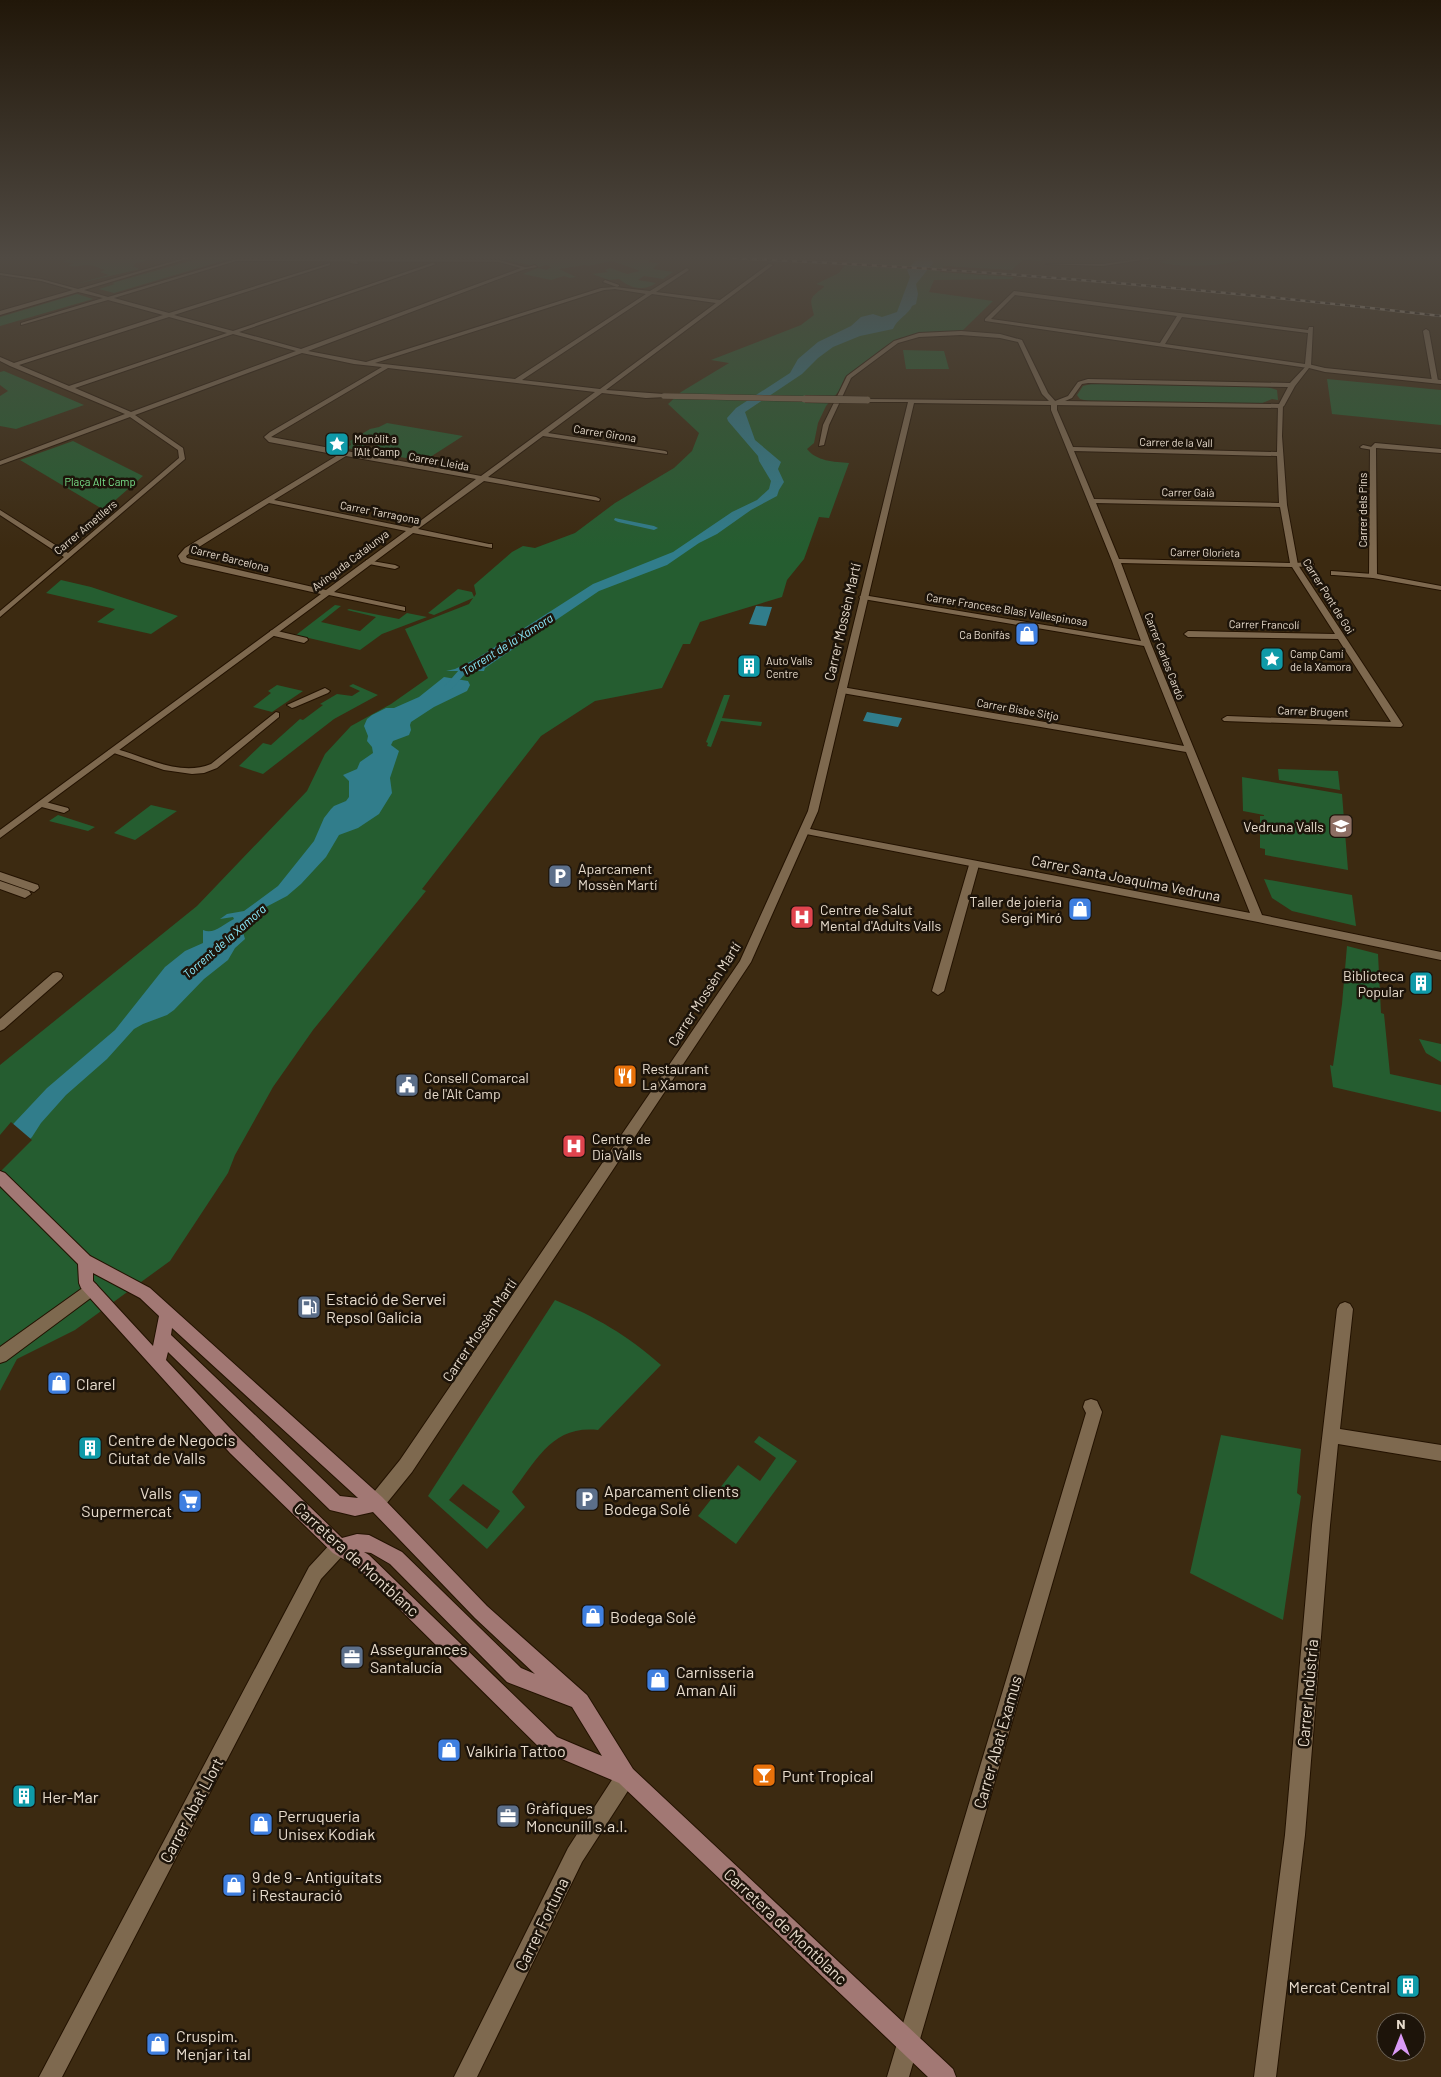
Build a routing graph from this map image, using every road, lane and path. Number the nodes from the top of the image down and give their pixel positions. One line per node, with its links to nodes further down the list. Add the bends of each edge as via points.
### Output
1 (43, 355): 15 (street)
2 (167, 355): 21 (street)
3 (290, 355): 26 (street)
4 (320, 355): 14 (street)
5 (393, 355): 14 (street)
6 (556, 355): 18 (street)
7 (649, 355): 22 (street, Avinguda Catalunya)
8 (879, 355): 28 (street, Carrer Carles Cardó, via 849,377 826,425)
9 (1027, 355): 24 (street, Carrer Carles Cardó, via 1045,394)
10 (1231, 355): 16 (street)
11 (1309, 355): 16 (street)
12 (1432, 355): 19 (street)
13 (0, 359): 15 (street, Carrer Ametllers)
14 (364, 364): 17 (street)
15 (12, 365): 21 (street, Carrer Ametllers)
16 (1308, 366): 19 (street); 20 (street)
17 (386, 367): 18 (street); 34 (street, Carrer Lleida, via 267,437 268,440)
18 (516, 381): 22 (street)
19 (1438, 381)
20 (1292, 385): 24 (street, via 1088,381 1080,383 1070,397); 25 (street)
21 (67, 389): 26 (street, Carrer Ametllers)
22 (602, 390): 23 (street, bridge, via 664,396); 27 (street, Avinguda Catalunya)
23 (911, 401): 24 (street); 55 (street, Carrer Mossèn Martí)
24 (1054, 403): 25 (street); 31 (street, Carrer Carles Cardó)
25 (1281, 406): 35 (street, Carrer Pont de Goi)
26 (130, 414): 36 (street); 45 (street, Carrer Ametllers, via 181,449 182,459)
27 (542, 434): 33 (street, Carrer Girona); 37 (street, Avinguda Catalunya)
28 (822, 445)
29 (1374, 446): 30 (street); 32 (street); 52 (street, Carrer dels Pins)
30 (1363, 447)
31 (1071, 449): 35 (street, Carrer de la Vall); 39 (street, Carrer Carles Cardó)
32 (1441, 451)
33 (665, 453)
34 (344, 454): 37 (street, Carrer Lleida); 40 (street, Carrer Barcelona)
35 (1280, 454): 41 (street, Carrer Pont de Goi)
36 (0, 463)
37 (481, 478): 38 (street); 43 (street, Avinguda Catalunya)
38 (596, 499)
39 (1092, 501): 41 (street, Carrer Gaià); 46 (street, Carrer Carles Cardó)
40 (267, 502): 43 (street, Carrer Tarragona); 54 (street, Carrer Barcelona, via 188,550 182,556 184,560)
41 (1283, 505): 49 (street, Carrer Pont de Goi)
42 (0, 512): 45 (street)
43 (412, 529): 44 (street, Carrer Tarragona); 47 (street, Avinguda Catalunya)
44 (489, 546)
45 (68, 556): 57 (street, Carrer Ametllers)
46 (1116, 561): 49 (street, Carrer Glorieta); 62 (street, Carrer Carles Cardó)
47 (369, 562): 50 (street); 54 (street, Avinguda Catalunya)
48 (1310, 564): 49 (street, Carrer Glorieta)
49 (1294, 565): 60 (street, Carrer Pont de Goi)
50 (394, 567)
51 (1334, 573): 52 (street)
52 (1373, 576): 53 (street)
53 (1441, 588)
54 (329, 592): 56 (street, Carrer Barcelona); 58 (street, Avinguda Catalunya)
55 (863, 598): 62 (street, Carrer Francesc Blasi Vallespinosa); 63 (street, Carrer Mossèn Martí)
56 (402, 608)
57 (0, 615)
58 (273, 633): 61 (street); 70 (street, Avinguda Catalunya)
59 (1188, 634): 60 (street, Carrer Francolí)
60 (1341, 637): 68 (street, Carrer Pont de Goi)
61 (304, 640)
62 (1147, 644): 69 (street, Carrer Carles Cardó)
63 (842, 690): 69 (street, Carrer Bisbe Sitjo); 73 (street, Carrer Mossèn Martí, via 813,811)
64 (325, 691): 65 (street)
65 (292, 705)
66 (276, 715): 70 (street, via 214,766 202,772 184,772)
67 (1227, 719): 68 (street, Carrer Brugent)
68 (1398, 724)
69 (1190, 750): 78 (street, Carrer Carles Cardó)
70 (113, 751): 71 (street, Avinguda Catalunya)
71 (42, 804): 72 (street); 74 (street, Avinguda Catalunya)
72 (64, 810)
73 (805, 831): 75 (street, Carrer Santa Joaquima Vedruna); 93 (street, Carrer Mossèn Martí, via 745,962 406,1466)
74 (0, 835)
75 (974, 865): 78 (street, Carrer Santa Joaquima Vedruna); 81 (street)
76 (0, 876): 77 (street, via 29,891)
77 (0, 885)
78 (1258, 918): 79 (street, Carrer Santa Joaquima Vedruna)
79 (1441, 956)
80 (57, 976): 82 (street)
81 (938, 991)
82 (0, 1026)
83 (0, 1176): 84 (main road)
84 (85, 1261): 85 (main road, Carretera de Montblanc, via 86,1283); 87 (main road, via 145,1293)
85 (91, 1289): 88 (main road, Carretera de Montblanc); 89 (street)
86 (1345, 1309): 91 (street, Carrer Indústria)
87 (167, 1314): 88 (main road); 93 (main road)
88 (157, 1351): 93 (main road, via 184,1356 336,1504 355,1507); 94 (main road, Carretera de Montblanc, via 236,1447)
89 (0, 1356)
90 (1091, 1407): 97 (street, Carrer Abat Examus, via 1094,1412)
91 (1330, 1435): 92 (street); 102 (street, Carrer Indústria, via 1295,1835)
92 (1441, 1453)
93 (376, 1503): 95 (main road, Carretera de Montblanc, via 481,1612)
94 (339, 1547): 95 (main road, via 359,1542 373,1544 396,1558 514,1674); 96 (main road, Carretera de Montblanc, via 363,1561 550,1744); 98 (street, Carrer Abat Llort, via 315,1574)
95 (580, 1702): 96 (main road, Carretera de Montblanc)
96 (626, 1776): 97 (main road, Carretera de Montblanc); 99 (street, Carrer Fortuna, via 575,1855)
97 (909, 2041): 100 (street, Carrer Abat Examus); 101 (main road, Carretera de Montblanc)
98 (50, 2077)
99 (465, 2077)
100 (898, 2077)
101 (945, 2077)
102 (1265, 2077)

